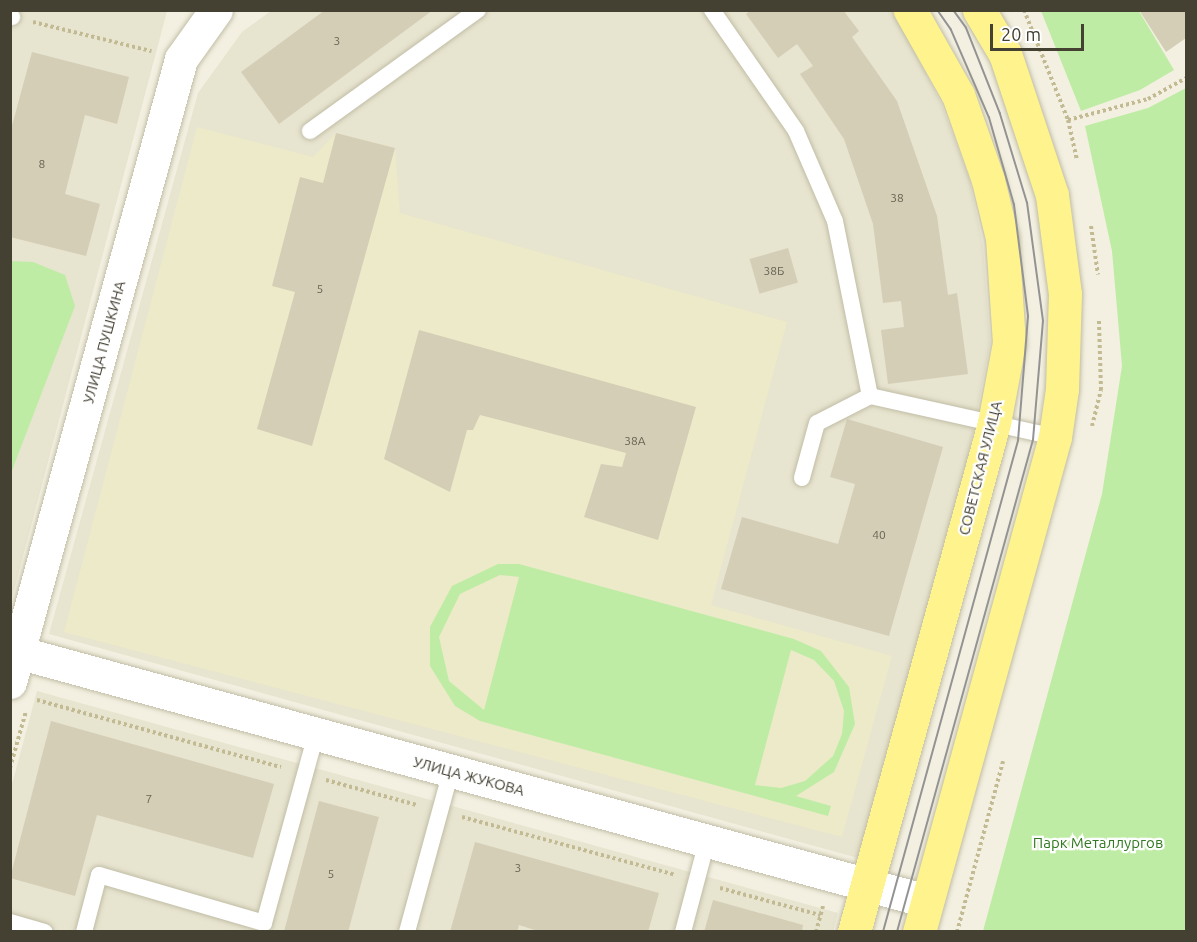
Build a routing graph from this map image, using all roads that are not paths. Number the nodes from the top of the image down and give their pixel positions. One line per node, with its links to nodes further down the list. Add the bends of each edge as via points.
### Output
1 (216, 10): 11 (street, УЛИЦА ПУШКИНА, via 181,58)
2 (478, 10): 6 (lane)
3 (712, 10): 7 (lane, via 796,131 835,221)
4 (910, 10): 8 (main road, СОВЕТСКАЯ УЛИЦА, via 958,95 1002,238 1009,343)
5 (979, 10): 9 (main road, via 1005,54 1052,195 1065,294)
6 (310, 131)
7 (870, 396): 8 (lane); 10 (lane, via 817,423)
8 (994, 423): 9 (lane); 15 (main road, СОВЕТСКАЯ УЛИЦА)
9 (1055, 436): 16 (main road)
10 (802, 478)
11 (13, 662): 12 (street, УЛИЦА ЖУКОВА)
12 (316, 734): 13 (street, УЛИЦА ЖУКОВА); 19 (lane, via 264,923 99,875)
13 (451, 771): 14 (street, УЛИЦА ЖУКОВА); 20 (lane)
14 (707, 841): 15 (street, УЛИЦА ЖУКОВА); 21 (lane)
15 (867, 884): 16 (street, УЛИЦА ЖУКОВА); 22 (main road, СОВЕТСКАЯ УЛИЦА)
16 (927, 901): 23 (main road)
17 (10, 922): 18 (lane)
18 (45, 932)
19 (84, 932)
20 (407, 932)
21 (683, 932)
22 (854, 932)
23 (919, 932)

